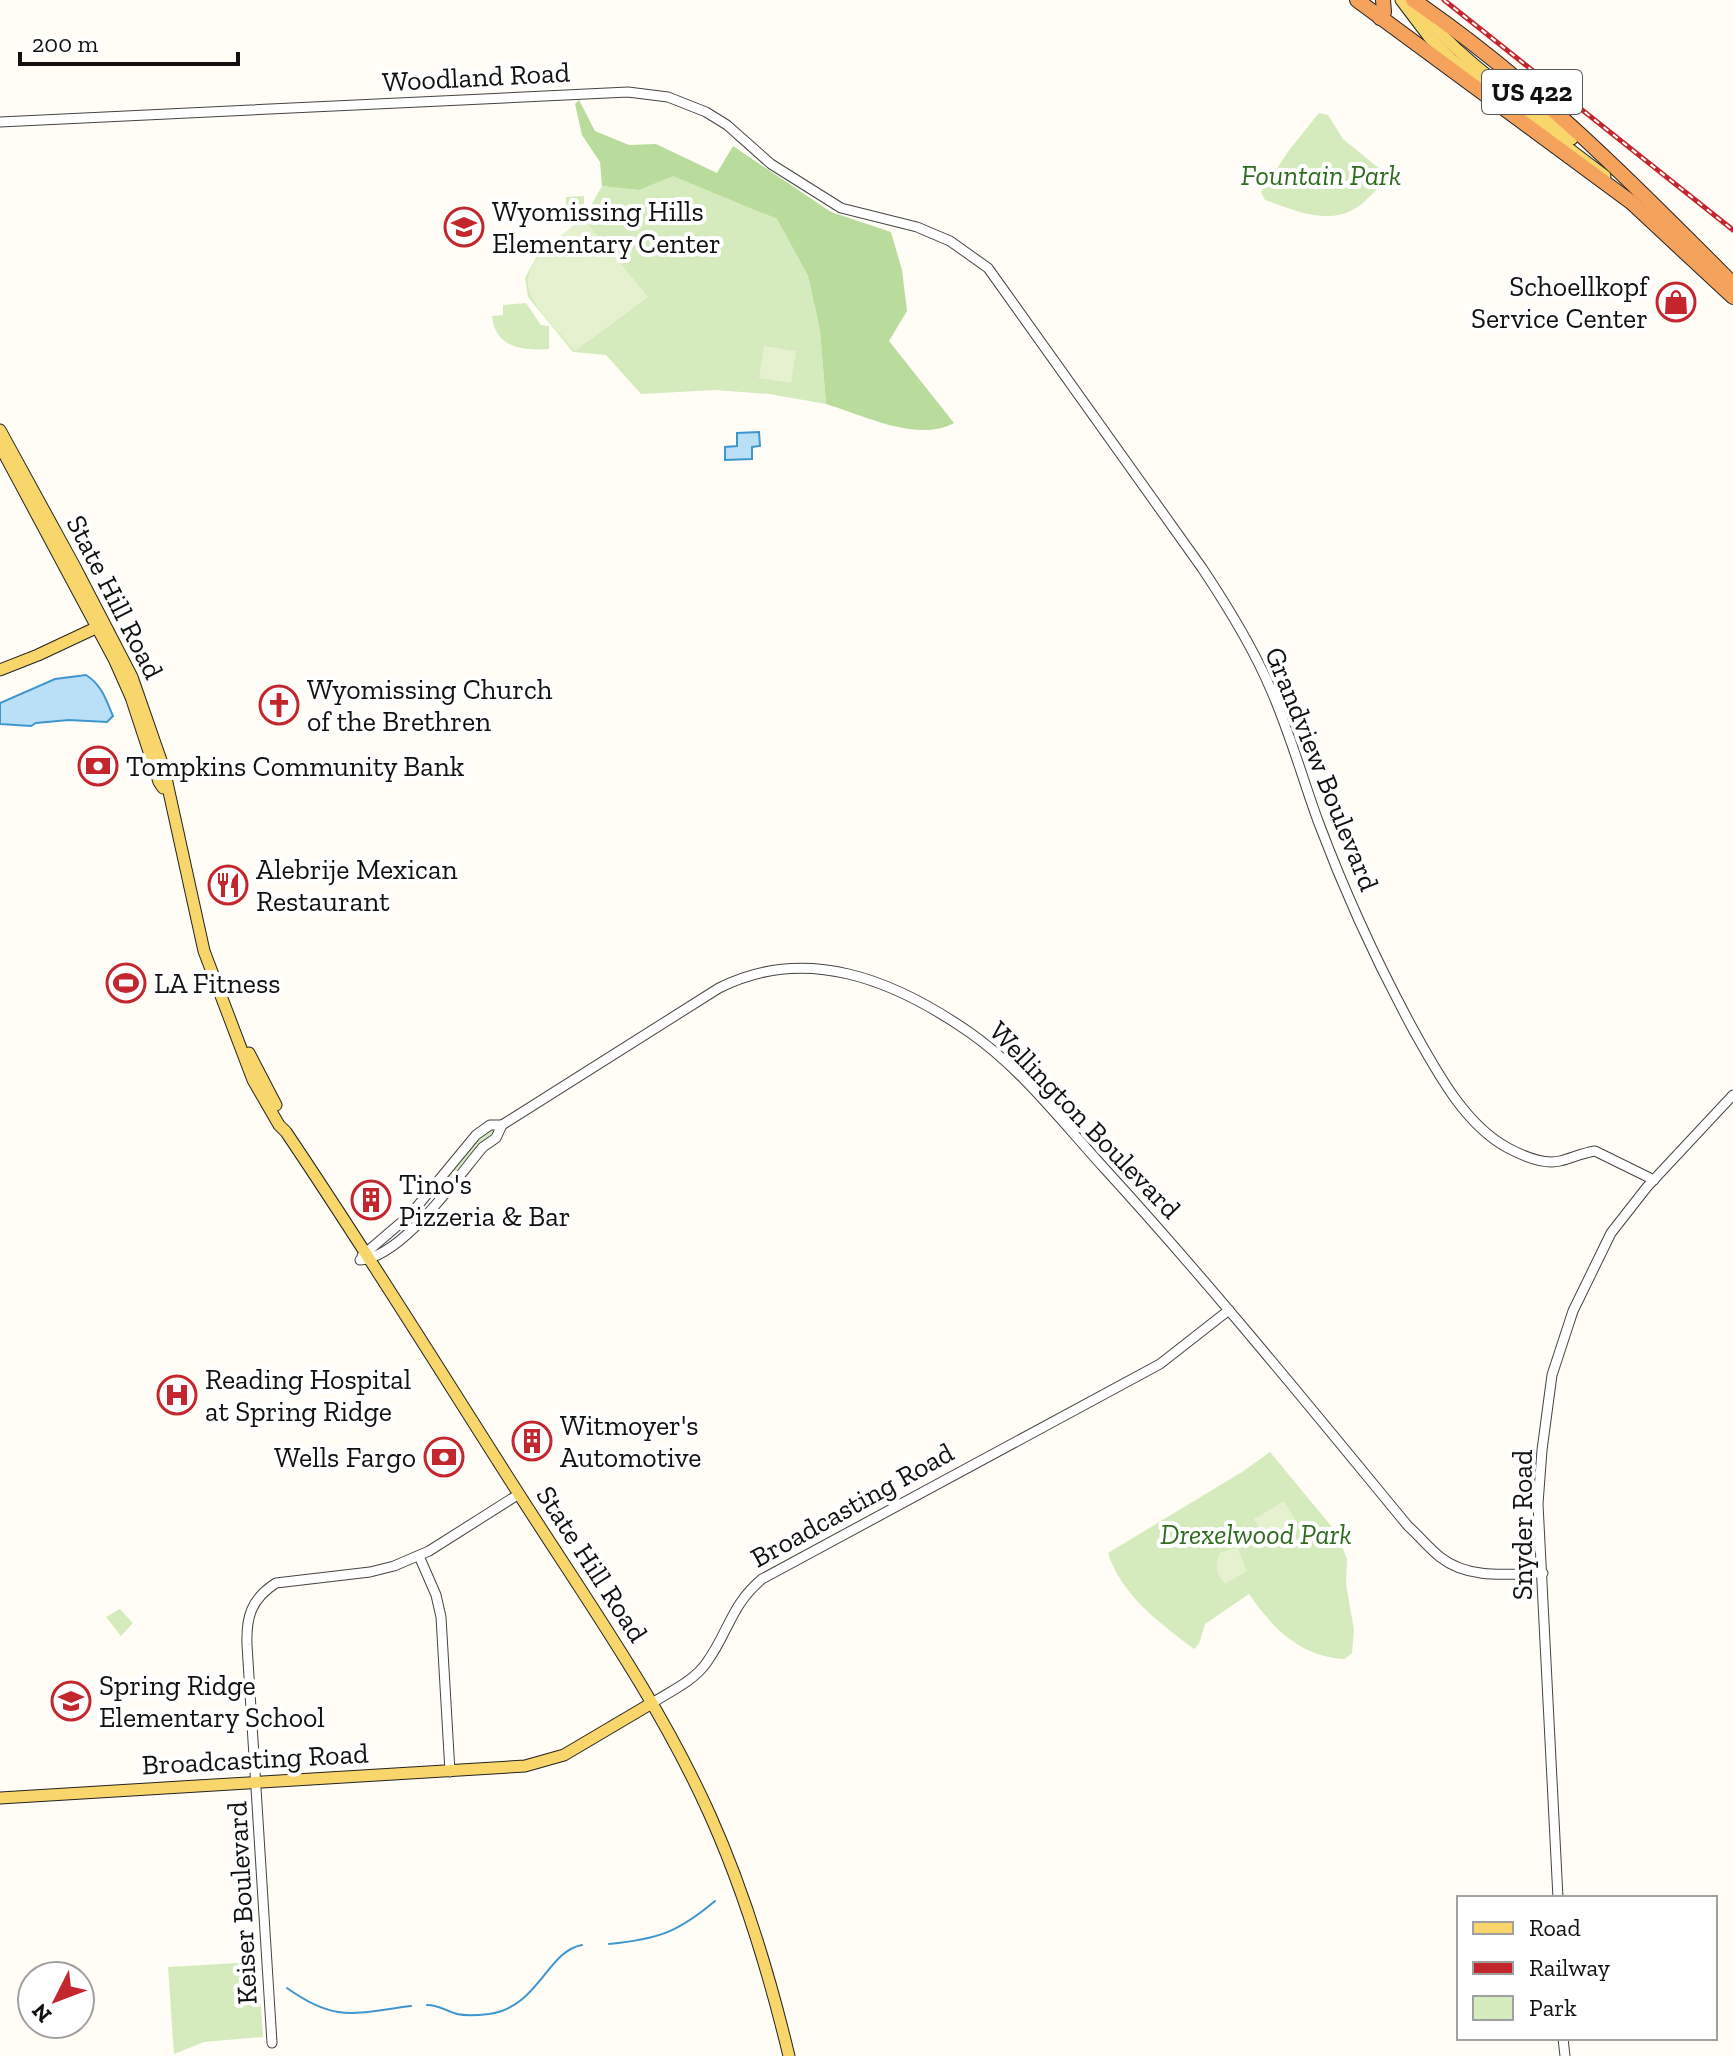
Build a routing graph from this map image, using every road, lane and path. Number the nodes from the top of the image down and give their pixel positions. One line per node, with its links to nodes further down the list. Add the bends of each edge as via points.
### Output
1 (1357, 0): 5 (highway, US 422)
2 (1383, 0): 5 (highway)
3 (1401, 0): 7 (main road, via 1438,47)
4 (1412, 0): 7 (main road, via 1468,60); 7 (highway, US 422, via 1494,59 1602,153)
5 (1380, 18): 7 (highway, US 422)
6 (0, 122): 8 (street, Woodland Road, via 639,94 677,100 706,112 771,164 841,208)
7 (1636, 197): 9 (highway, US 422); 10 (highway, US 422)
8 (917, 227): 16 (street, Grandview Boulevard, via 950,241 988,268 1232,614 1270,687 1323,833 1384,975 1455,1097 1486,1131 1525,1156 1546,1162 1595,1151)
9 (1733, 284)
10 (1733, 297)
11 (0, 430): 13 (main road, State Hill Road)
12 (0, 446): 13 (main road, State Hill Road)
13 (100, 625): 14 (main road); 17 (main road, State Hill Road, via 168,794 204,951 253,1080)
14 (0, 670)
15 (1733, 1095): 16 (street, Snyder Road)
16 (1654, 1180): 21 (street, Snyder Road, via 1611,1233 1573,1311 1552,1375 1538,1504)
17 (368, 1255): 18 (street, Wellington Boulevard, via 490,1125 502,1125 729,983 767,971 817,967 854,974 925,1006 996,1053); 19 (main road, State Hill Road)
18 (1229, 1310): 21 (street, Wellington Boulevard, via 1408,1526 1439,1556 1487,1574); 22 (street, Broadcasting Road, via 1160,1364 762,1579 735,1607 700,1670)
19 (519, 1494): 20 (street, Keiser Boulevard); 22 (main road, State Hill Road)
20 (419, 1556): 23 (street, via 441,1617); 24 (street, Keiser Boulevard, via 370,1572 276,1583 253,1603 247,1630)
21 (1543, 1573): 26 (street, Snyder Road)
22 (652, 1703): 23 (main road, Broadcasting Road, via 564,1755 525,1766); 28 (main road, State Hill Road, via 710,1813 740,1884)
23 (450, 1772): 24 (main road, Broadcasting Road)
24 (257, 1784): 25 (main road, Broadcasting Road); 27 (street, Keiser Boulevard)
25 (0, 1798)
26 (1558, 1896)
27 (272, 2043)
28 (789, 2056)

